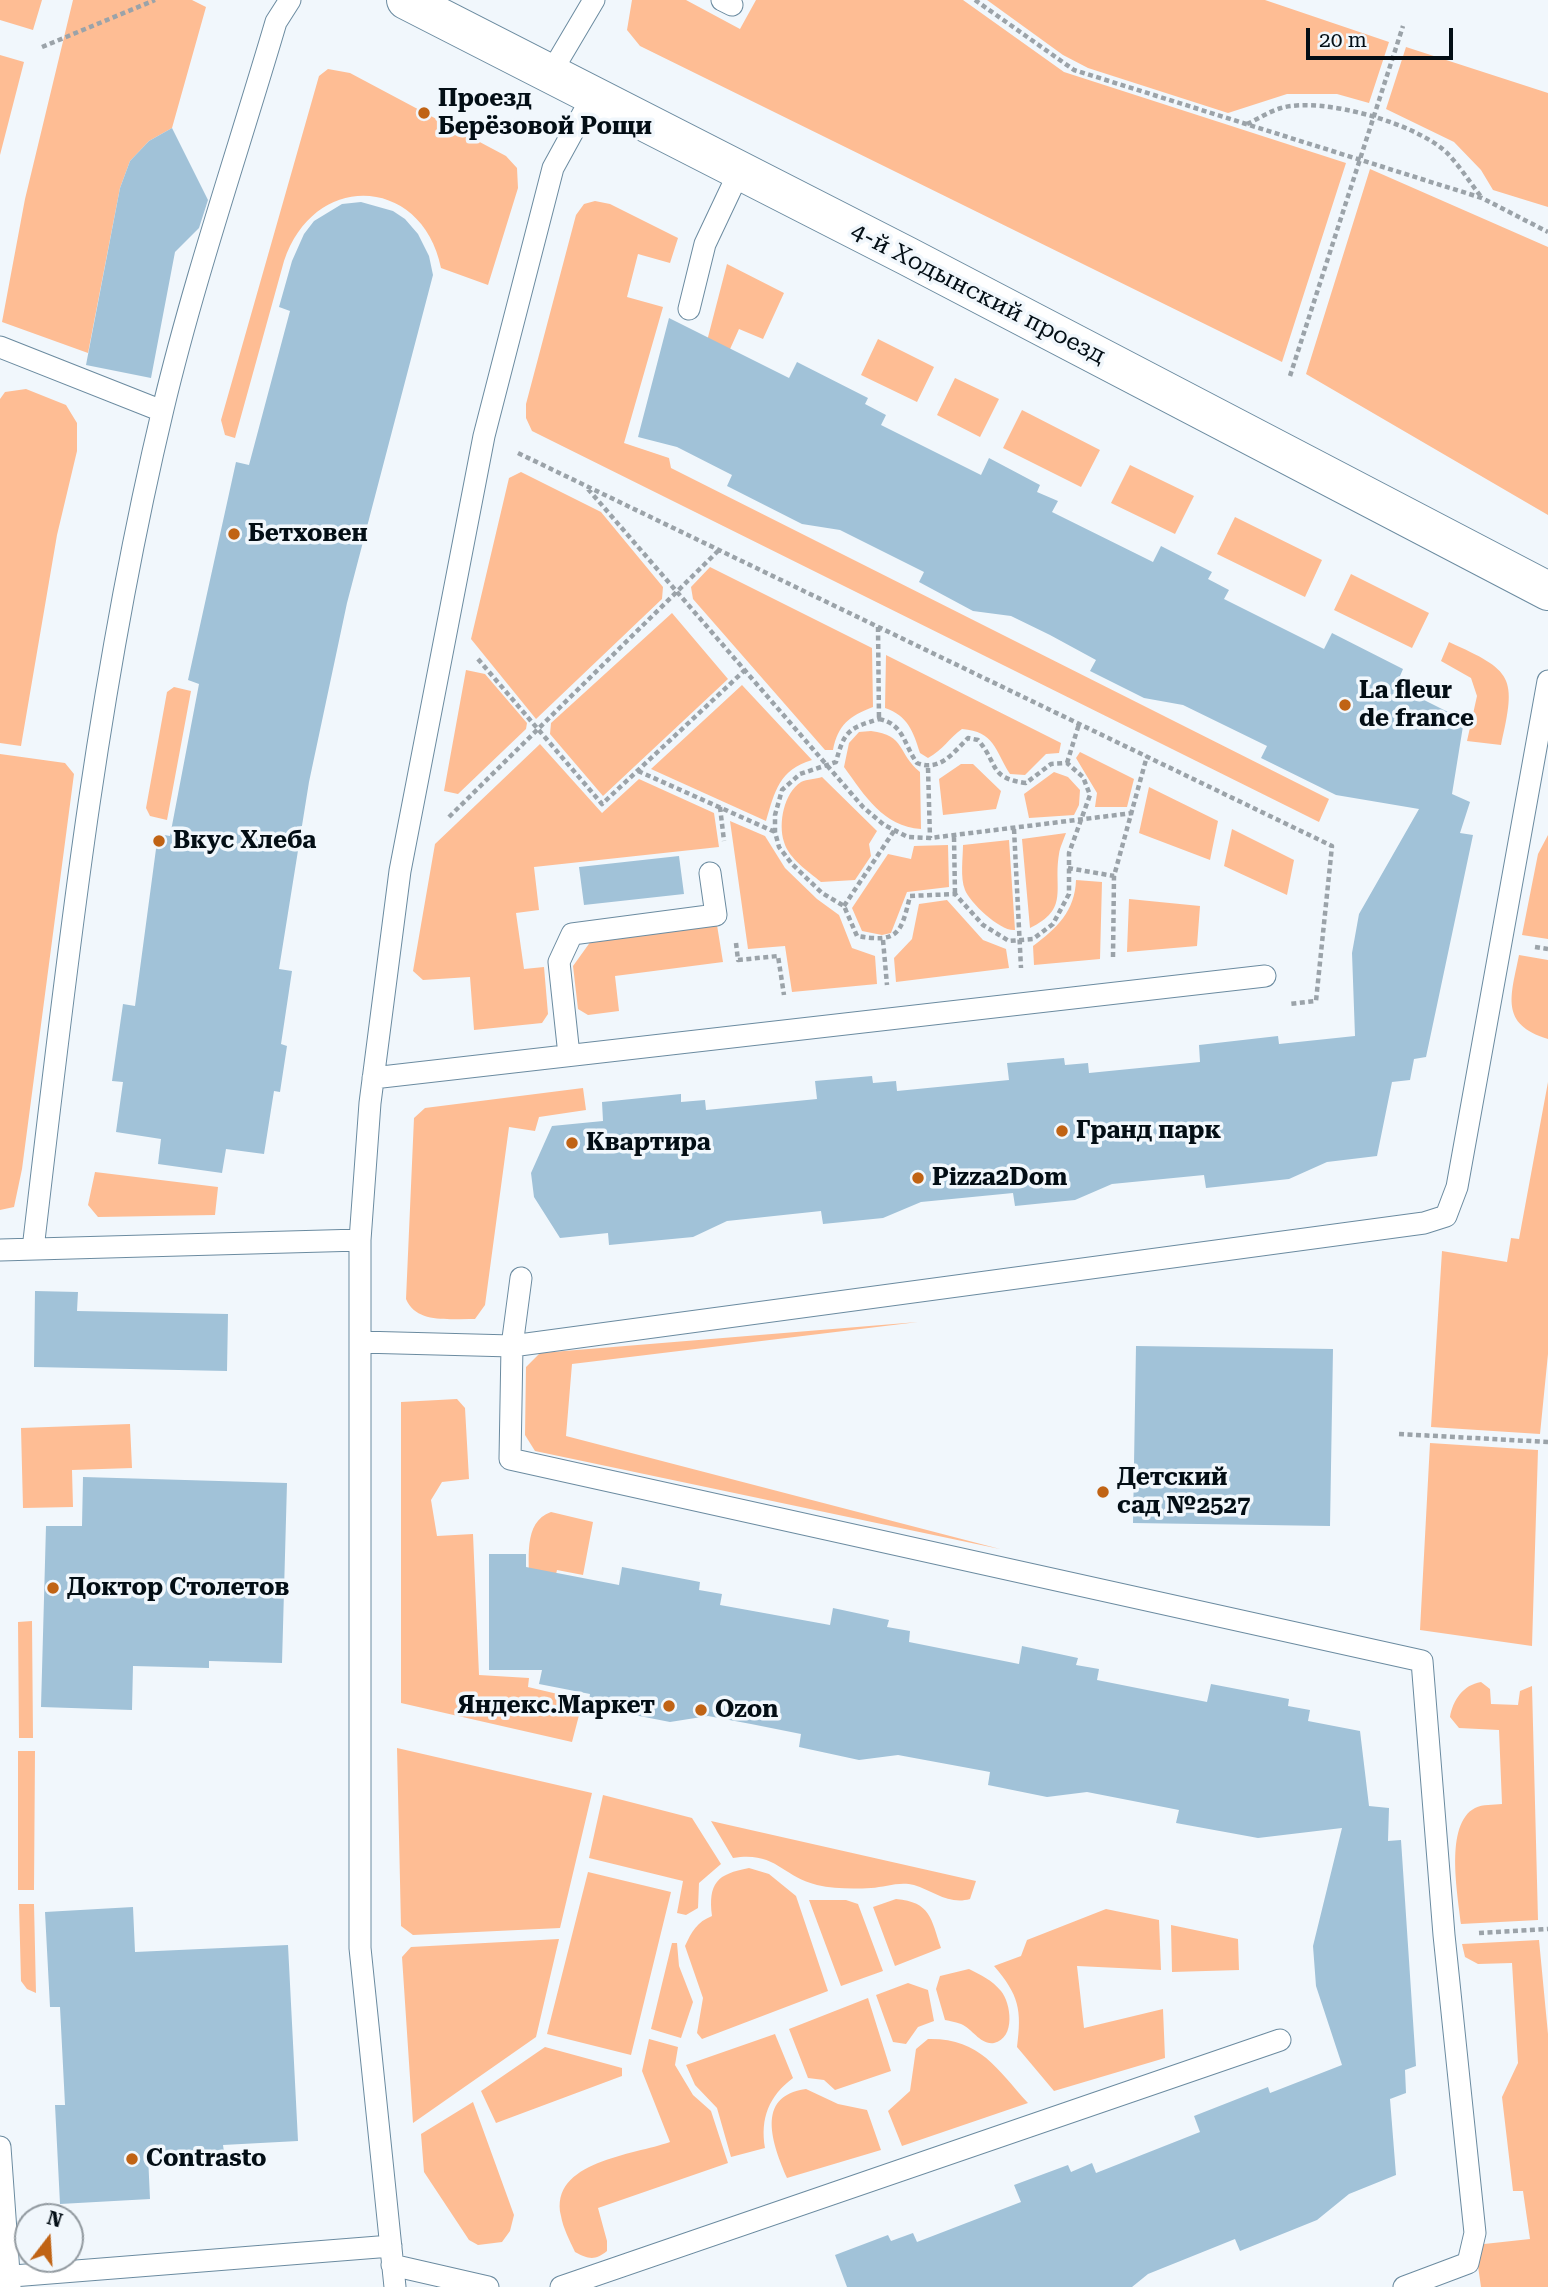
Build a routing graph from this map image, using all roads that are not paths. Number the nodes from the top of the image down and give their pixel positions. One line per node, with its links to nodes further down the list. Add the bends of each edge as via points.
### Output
1 (290, 0): 9 (lane, via 276,22)
2 (406, 0): 4 (street, 4-й Ходынский проезд)
3 (594, 0): 4 (lane)
4 (549, 76): 5 (street, 4-й Ходынский проезд)
5 (592, 97): 6 (street, 4-й Ходынский проезд); 15 (lane, via 553,168 484,436 400,871)
6 (739, 172): 7 (lane, via 705,244); 10 (street, 4-й Ходынский проезд)
7 (689, 309)
8 (0, 347): 9 (lane, via 113,381)
9 (162, 411): 17 (lane, via 119,628 72,918)
10 (1548, 591)
11 (1548, 681): 21 (lane, via 1457,1187 1446,1216 1424,1223)
12 (710, 873): 14 (lane, via 716,915 572,934 559,962)
13 (1265, 976): 14 (lane)
14 (569, 1055): 15 (lane)
15 (373, 1079): 16 (lane)
16 (360, 1240): 17 (lane); 20 (lane)
17 (33, 1249): 18 (lane)
18 (0, 1250)
19 (521, 1278): 21 (lane)
20 (360, 1342): 21 (lane); 24 (lane, via 360,1948)
21 (512, 1346): 29 (lane, via 509,1459 1422,1661 1475,2233 1468,2263)
22 (1280, 2040): 28 (lane)
23 (0, 2147): 25 (lane)
24 (392, 2255): 25 (lane); 26 (lane); 27 (lane)
25 (6, 2280)
26 (395, 2287)
27 (488, 2287)
28 (561, 2287)
29 (1404, 2287)

